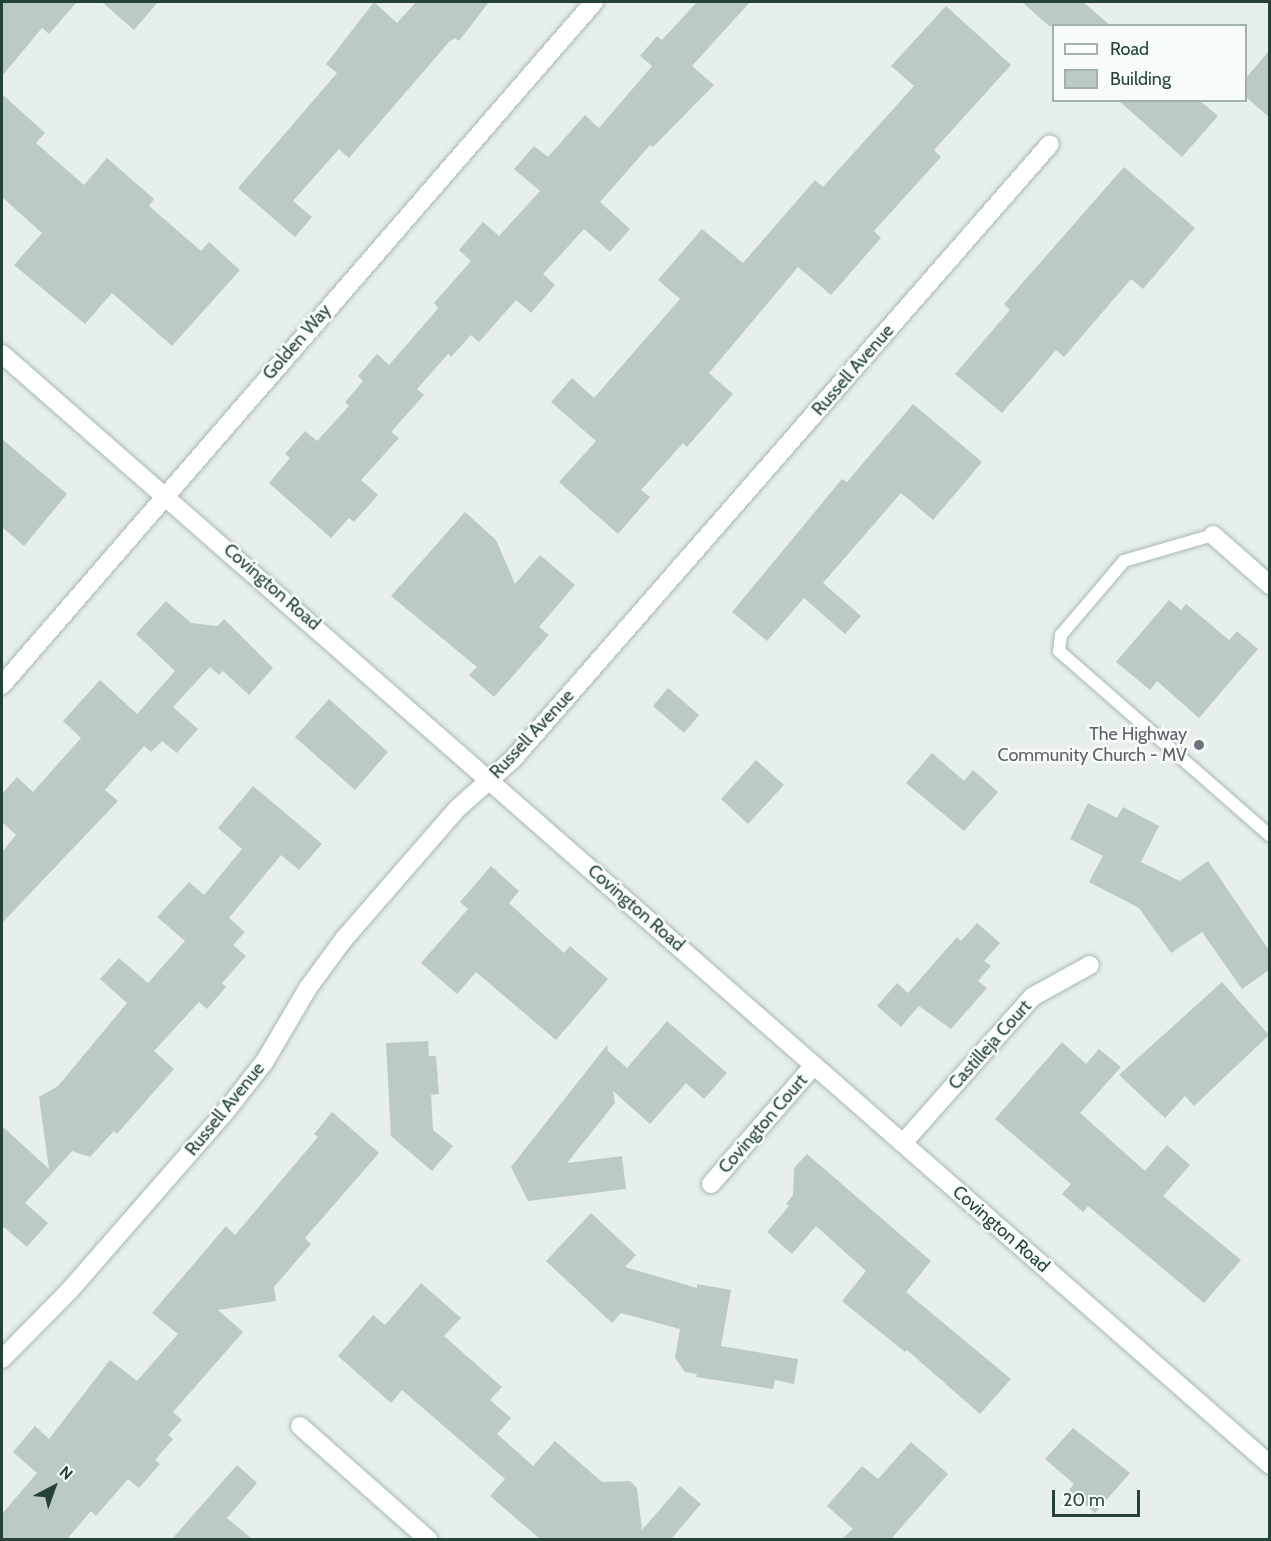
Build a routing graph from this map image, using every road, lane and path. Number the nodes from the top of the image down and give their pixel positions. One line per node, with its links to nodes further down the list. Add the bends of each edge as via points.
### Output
1 (594, 2): 4 (street, Golden Way)
2 (1050, 144): 8 (street, Russell Avenue, via 513,759)
3 (2, 354): 4 (street, Covington Road)
4 (165, 494): 7 (street, Golden Way); 8 (street, Covington Road)
5 (1213, 534): 6 (street); 9 (lane, via 1124,561 1061,635 1059,651)
6 (1269, 585)
7 (2, 685)
8 (490, 779): 11 (street, Covington Road); 14 (street, Russell Avenue, via 458,808 344,939 308,988 266,1061 226,1111 70,1290)
9 (1269, 836)
10 (1090, 965): 12 (street, Castilleja Court, via 1032,997)
11 (814, 1065): 12 (street, Covington Road); 13 (street, Covington Court)
12 (903, 1143): 16 (street, Covington Road)
13 (711, 1184)
14 (2, 1359)
15 (300, 1426): 17 (street)
16 (1269, 1465)
17 (429, 1539)

